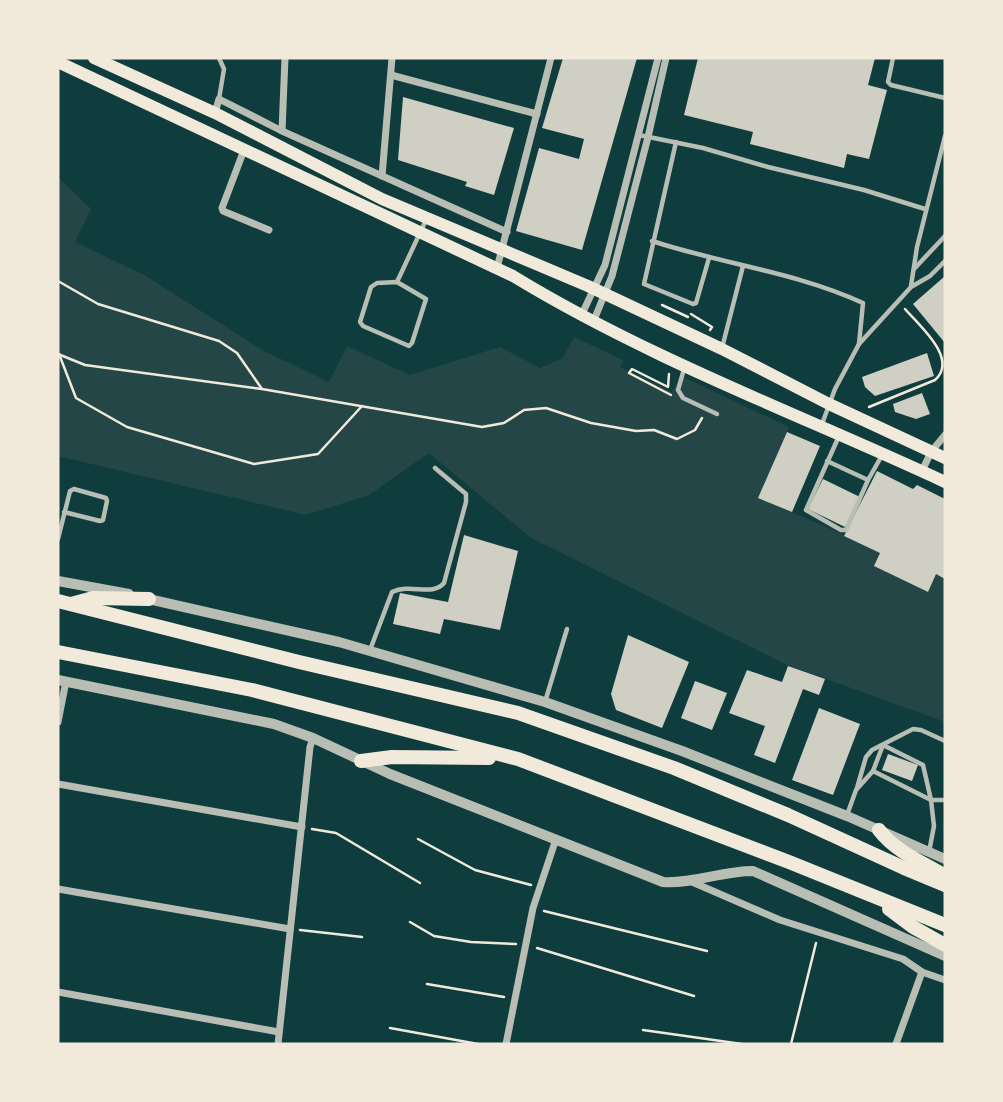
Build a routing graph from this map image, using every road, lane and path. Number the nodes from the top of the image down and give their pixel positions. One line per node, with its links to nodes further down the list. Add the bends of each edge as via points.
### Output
1 (94, 58): 13 (main road)
2 (219, 58): 12 (lane, via 224,69)
3 (285, 58): 15 (street)
4 (392, 58): 10 (street)
5 (551, 58): 14 (street)
6 (658, 58): 16 (street)
7 (666, 58): 18 (street)
8 (893, 58): 11 (lane, via 891,85)
9 (61, 61): 20 (main road)
10 (391, 75): 14 (street); 21 (street)
11 (945, 98)
12 (219, 99): 13 (street); 15 (street)
13 (215, 113): 23 (main road)
14 (537, 114): 26 (street)
15 (282, 131): 21 (street)
16 (639, 135): 18 (lane); 38 (street, via 605,264)
17 (945, 136): 22 (lane)
18 (648, 137): 19 (lane); 39 (street)
19 (676, 142): 22 (lane); 28 (lane)
20 (244, 149): 24 (street, via 222,208); 25 (main road)
21 (382, 176): 26 (street)
22 (925, 209): 34 (lane)
23 (427, 219): 25 (lane); 29 (main road)
24 (270, 230)
25 (420, 232): 33 (main road); 36 (lane)
26 (508, 232): 29 (street)
27 (945, 236): 34 (lane)
28 (652, 241): 30 (lane); 30 (lane, via 644,284 693,304)
29 (502, 252): 33 (street); 38 (main road)
30 (709, 258): 32 (lane)
31 (945, 261): 37 (lane)
32 (743, 266): 43 (lane, via 863,303); 44 (lane)
33 (497, 268): 41 (main road)
34 (914, 270): 37 (lane)
35 (58, 281): 47 (path, via 98,304 219,341 237,353)
36 (397, 282): 36 (lane, via 426,299 409,346 360,322 371,286)
37 (911, 287): 40 (lane)
38 (593, 289): 39 (main road); 41 (street)
39 (605, 296): 42 (street); 44 (main road)
40 (898, 301): 43 (lane); 52 (path, via 940,351 940,374)
41 (582, 314): 42 (main road)
42 (594, 320): 46 (main road)
43 (859, 344): 48 (lane)
44 (722, 349): 48 (main road)
45 (58, 354): 47 (path, via 85,365); 49 (path, via 76,398 127,427 254,464 318,454)
46 (686, 365): 50 (lane, via 678,390 683,398); 53 (main road)
47 (262, 389): 49 (path)
48 (829, 404): 52 (main road); 53 (lane)
49 (362, 405): 50 (path, via 482,427 546,408 591,423 654,430 677,439 695,430)
50 (707, 409): 51 (lane)
51 (717, 414)
52 (853, 414): 56 (main road)
53 (822, 426): 54 (main road)
54 (839, 435): 57 (main road); 59 (lane)
55 (945, 435): 56 (street)
56 (931, 452): 58 (main road); 61 (street)
57 (882, 454): 61 (main road); 62 (lane)
58 (945, 458)
59 (827, 461): 62 (lane); 62 (lane, via 806,510 841,530 846,530)
60 (435, 468): 70 (lane, via 466,494 444,583 434,590 402,587 392,592)
61 (922, 471): 63 (main road)
62 (867, 480)
63 (945, 482)
64 (64, 512): 64 (lane, via 74,489 107,501 100,521); 65 (lane)
65 (58, 538)
66 (58, 581): 67 (street)
67 (149, 598): 68 (main road); 70 (street)
68 (63, 601): 95 (main road, via 518,713 687,773)
69 (567, 629): 73 (lane)
70 (369, 651): 73 (street)
71 (58, 652): 78 (main road, via 252,690)
72 (62, 680): 74 (street); 75 (street, via 274,724)
73 (545, 702): 85 (street)
74 (58, 722)
75 (313, 737): 79 (street); 86 (street)
76 (945, 741): 77 (lane, via 913,729)
77 (883, 745): 80 (lane); 82 (lane, via 866,757); 83 (lane, via 923,765)
78 (518, 759): 79 (main road, via 392,757); 98 (main road)
79 (361, 761): 89 (street)
80 (873, 771): 82 (lane); 83 (lane)
81 (58, 784): 86 (street)
82 (856, 790): 85 (lane)
83 (931, 800): 84 (lane); 90 (lane, via 934,826)
84 (945, 800)
85 (847, 816): 87 (street)
86 (302, 827): 94 (path, via 336,833); 102 (street)
87 (879, 830): 90 (street); 92 (main road, via 898,849)
88 (418, 839): 96 (path, via 475,870)
89 (556, 839): 93 (street, via 653,879); 96 (street)
90 (929, 852): 91 (street)
91 (945, 859)
92 (945, 876)
93 (690, 881): 103 (street); 108 (street, via 734,871 752,872)
94 (420, 883)
95 (945, 885)
96 (541, 888): 99 (street)
97 (58, 889): 102 (street)
98 (874, 897): 101 (main road); 106 (main road)
99 (533, 908): 105 (street); 107 (path)
100 (410, 922): 105 (path, via 434,936)
101 (945, 925)
102 (290, 929): 104 (path); 117 (street)
103 (819, 933): 109 (street, via 903,959); 122 (path)
104 (362, 937)
105 (526, 944): 113 (path); 114 (street)
106 (945, 945)
107 (708, 951)
108 (945, 956)
109 (922, 972): 110 (street); 123 (street)
110 (945, 980)
111 (427, 984): 114 (path)
112 (58, 992): 117 (street)
113 (694, 996)
114 (514, 999): 120 (street)
115 (390, 1028): 119 (path)
116 (643, 1030): 121 (path)
117 (279, 1032): 118 (street)
118 (278, 1044)
119 (478, 1044)
120 (506, 1044)
121 (742, 1044)
122 (791, 1044)
123 (896, 1044)

